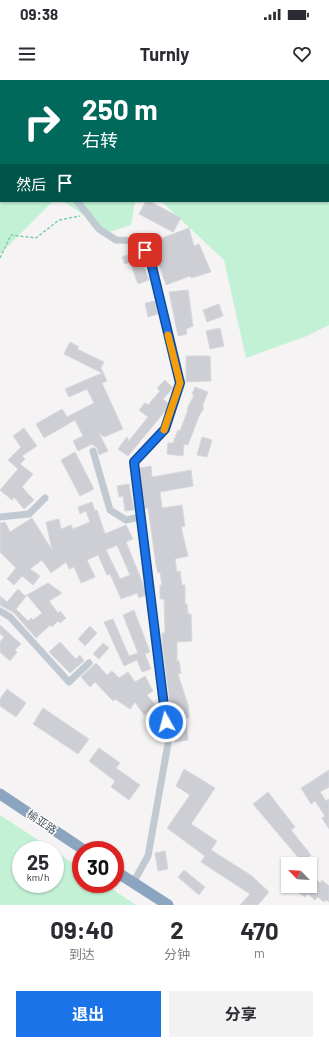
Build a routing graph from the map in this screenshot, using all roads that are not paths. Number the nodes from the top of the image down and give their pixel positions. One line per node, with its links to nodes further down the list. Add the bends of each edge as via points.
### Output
1 (78, 202): 4 (street, via 99,229 116,240 141,241 150,258 180,383 165,429 134,462)
2 (93, 451): 4 (street, via 110,510 126,520)
3 (45, 498): 5 (street, via 29,514)
4 (140, 517): 11 (street, via 169,738 148,856)
5 (0, 518)
6 (0, 610): 7 (street, via 10,617 69,682)
7 (89, 663)
8 (0, 794): 9 (highway, 榆亚路)
9 (72, 842)
10 (124, 876): 11 (highway)
11 (133, 882): 12 (highway)
12 (168, 905)

